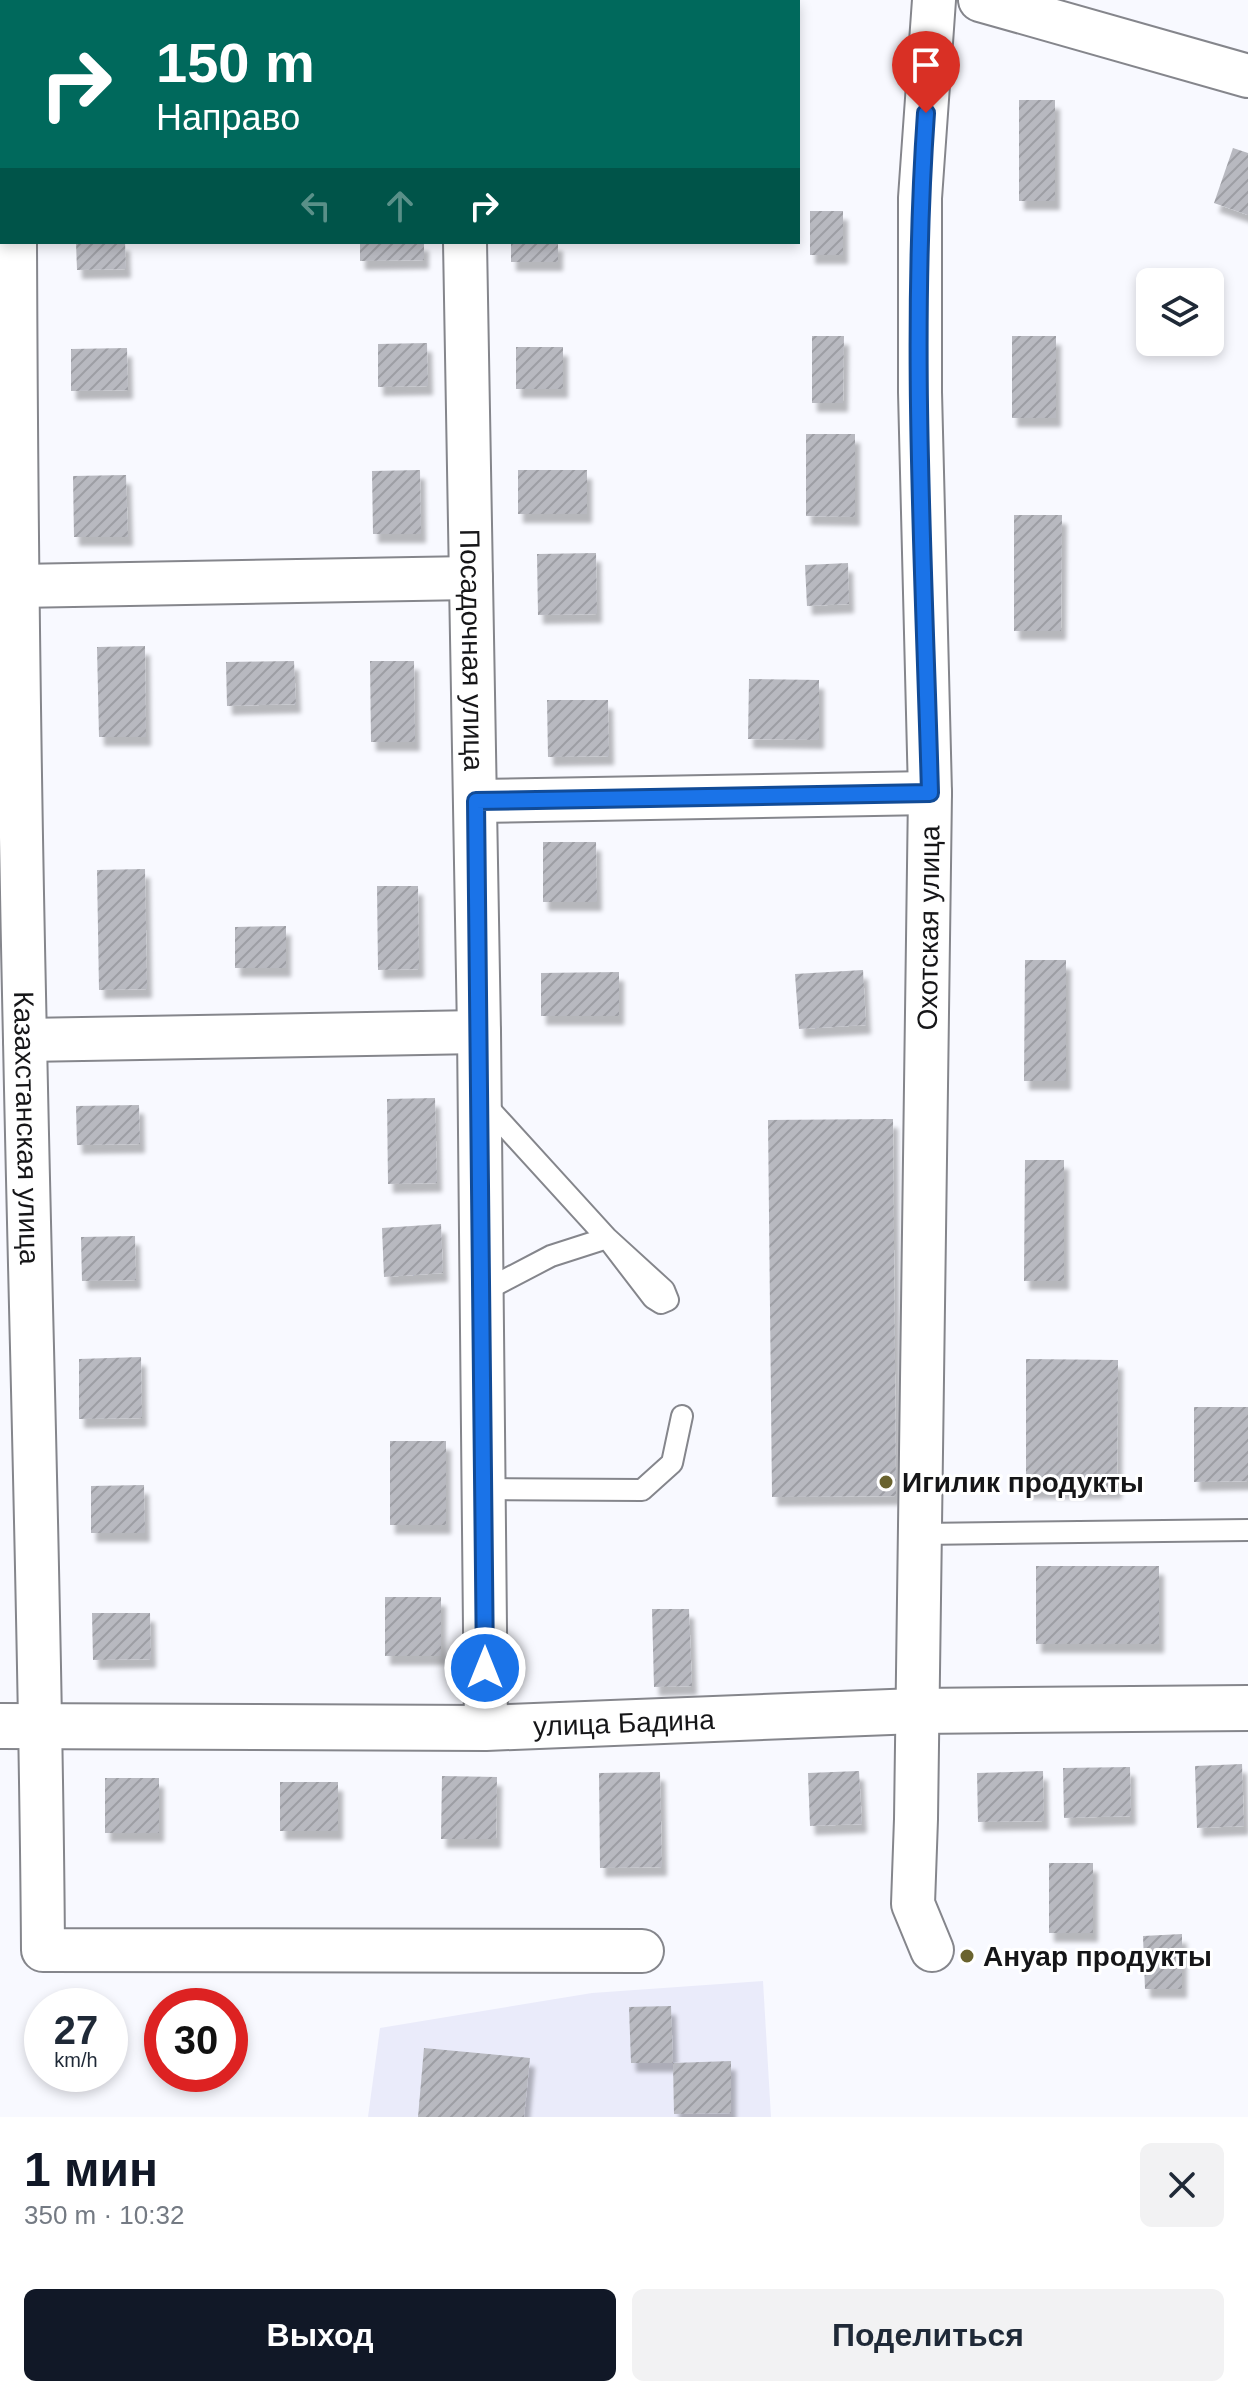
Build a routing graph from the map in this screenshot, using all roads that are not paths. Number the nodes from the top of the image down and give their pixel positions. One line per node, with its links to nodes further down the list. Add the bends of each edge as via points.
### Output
1 (934, 0): 8 (street, Охотская улица, via 920,198)
2 (980, 0): 3 (street)
3 (1248, 76)
4 (15, 244): 7 (street, Казахстанская улица)
5 (465, 244): 6 (street, Посадочная улица)
6 (471, 578): 7 (street); 9 (street, Посадочная улица)
7 (17, 586): 11 (street, Казахстанская улица)
8 (930, 793): 9 (street); 17 (street, Охотская улица)
9 (476, 801): 10 (street, Посадочная улица)
10 (479, 1032): 11 (street); 12 (street, Посадочная улица)
11 (25, 1040): 20 (street, Казахстанская улица)
12 (480, 1099): 13 (street, Посадочная улица); 13 (lane, via 607,1238 551,1256)
13 (482, 1292): 15 (street, Посадочная улица)
14 (682, 1416): 15 (lane, via 672,1463 642,1490)
15 (484, 1489): 21 (street, Посадочная улица)
16 (1248, 1530): 17 (lane)
17 (920, 1534): 19 (street, Охотская улица)
18 (1248, 1708): 19 (street, улица Бадина)
19 (916, 1711): 21 (street, улица Бадина); 22 (street, Охотская улица, via 913,1904)
20 (21, 1726): 21 (street, улица Бадина); 23 (street, Казахстанская улица, via 43,1950)
21 (486, 1728)
22 (932, 1950)
23 (642, 1951)

